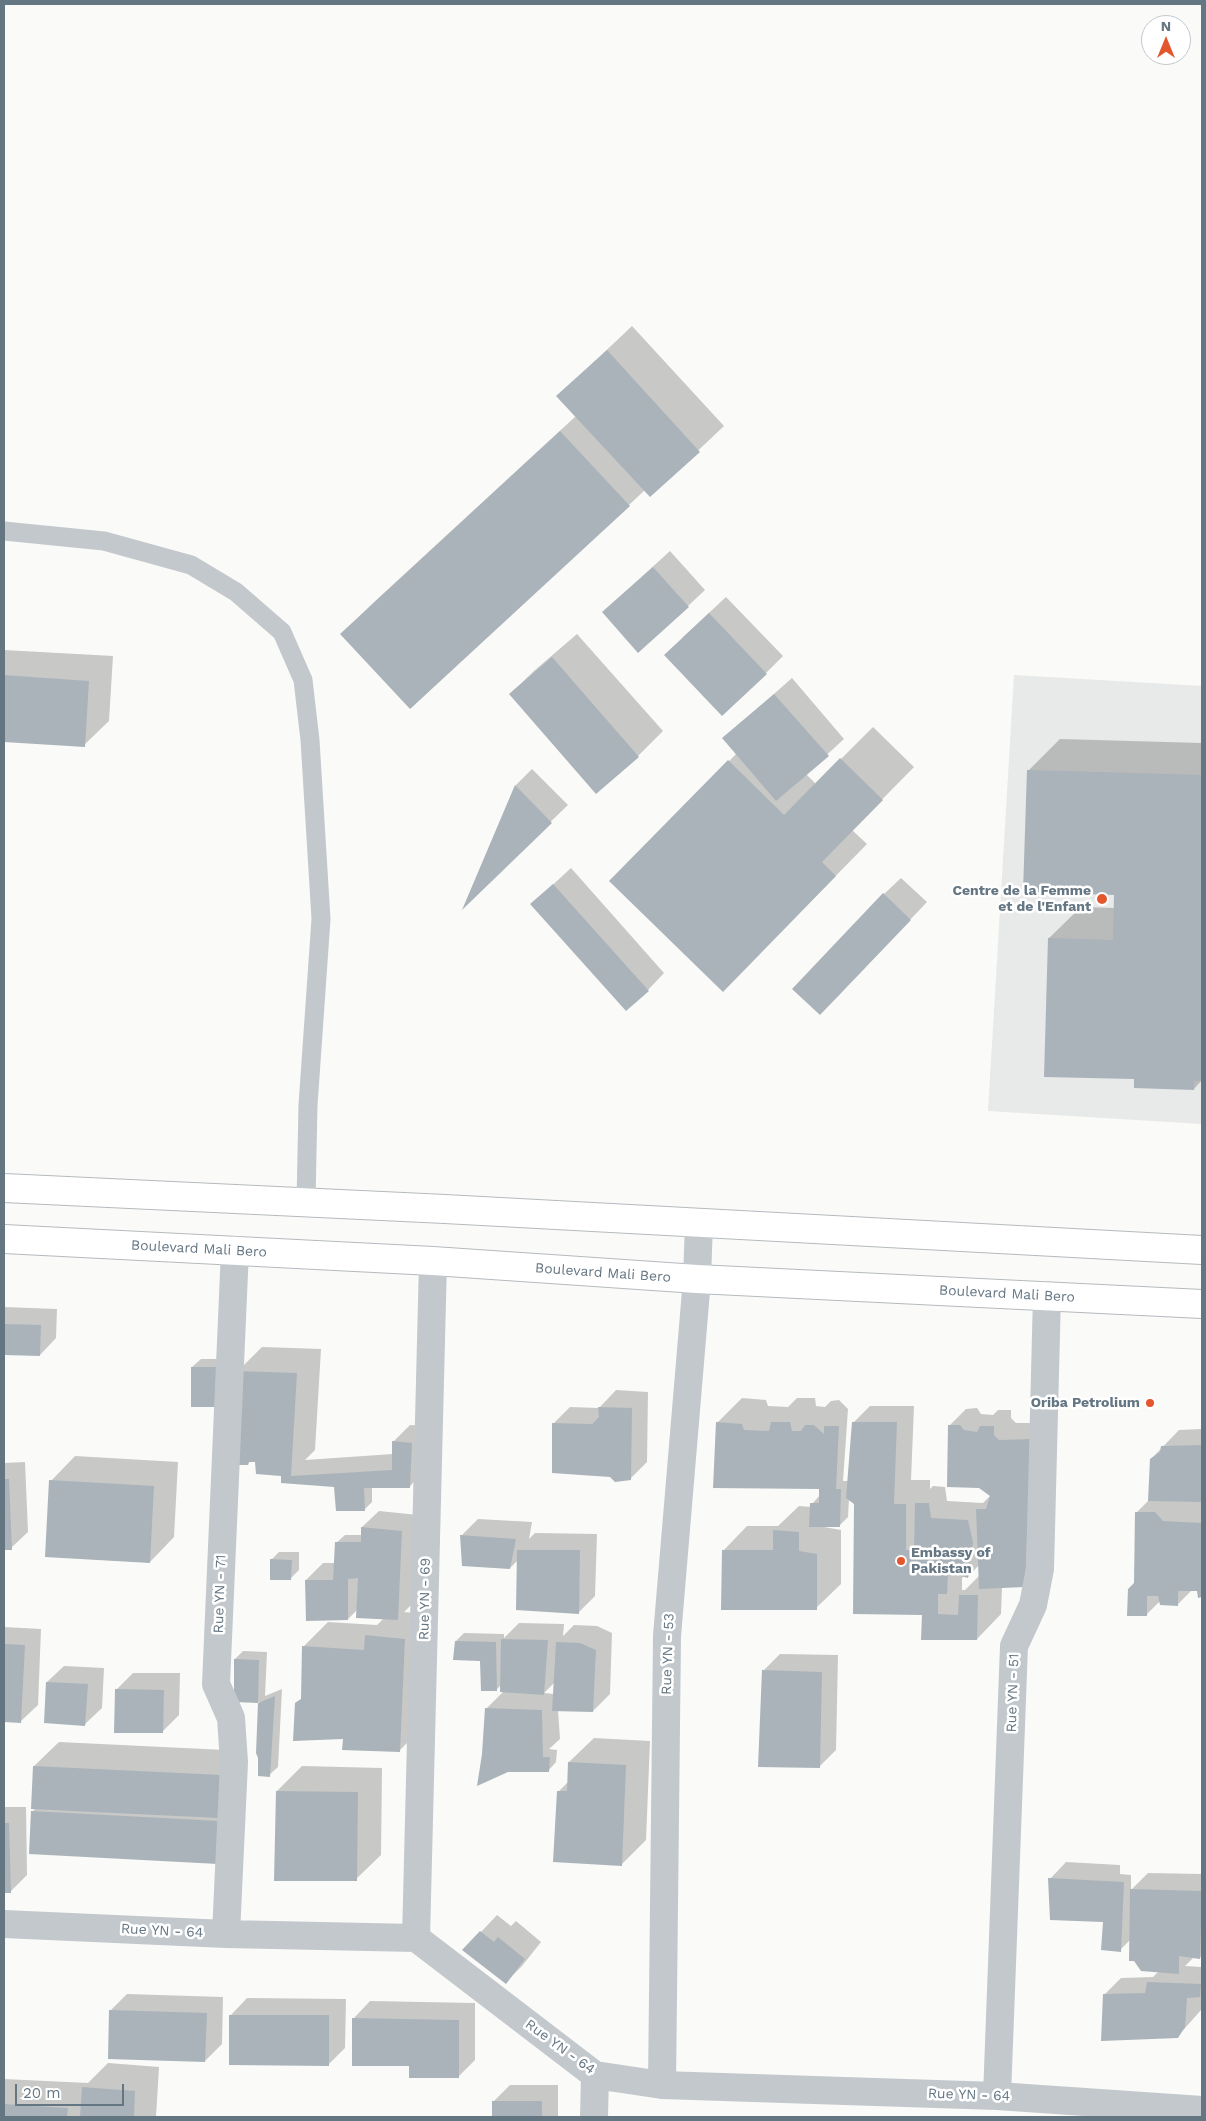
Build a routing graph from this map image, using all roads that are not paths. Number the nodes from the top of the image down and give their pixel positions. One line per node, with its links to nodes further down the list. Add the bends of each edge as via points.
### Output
1 (4, 531): 3 (lane, via 104,541 191,565 236,592 282,632 286,640 304,680 321,919 308,1105)
2 (4, 1188): 3 (main road)
3 (306, 1202): 4 (main road)
4 (699, 1223): 7 (main road); 9 (street, Rue YN - 53)
5 (4, 1239): 6 (main road, Boulevard Mali Bero)
6 (235, 1250): 8 (main road, Boulevard Mali Bero); 13 (street, Rue YN - 71, via 216,1684 230,1718 234,1762)
7 (1202, 1250)
8 (433, 1261): 9 (main road, Boulevard Mali Bero); 14 (street, Rue YN - 69)
9 (697, 1279): 10 (main road, Boulevard Mali Bero); 16 (street, Rue YN - 53, via 667,1636)
10 (1047, 1295): 11 (main road, Boulevard Mali Bero); 17 (street, Rue YN - 51, via 1040,1569 1033,1605 1014,1646)
11 (1202, 1304)
12 (4, 1924): 13 (street, Rue YN - 64)
13 (226, 1934): 14 (street, Rue YN - 64)
14 (416, 1938): 15 (street, Rue YN - 64)
15 (595, 2075): 16 (street, Rue YN - 64); 19 (street)
16 (662, 2085): 17 (street, Rue YN - 64)
17 (997, 2096): 18 (street, Rue YN - 64)
18 (1202, 2110)
19 (594, 2117)

